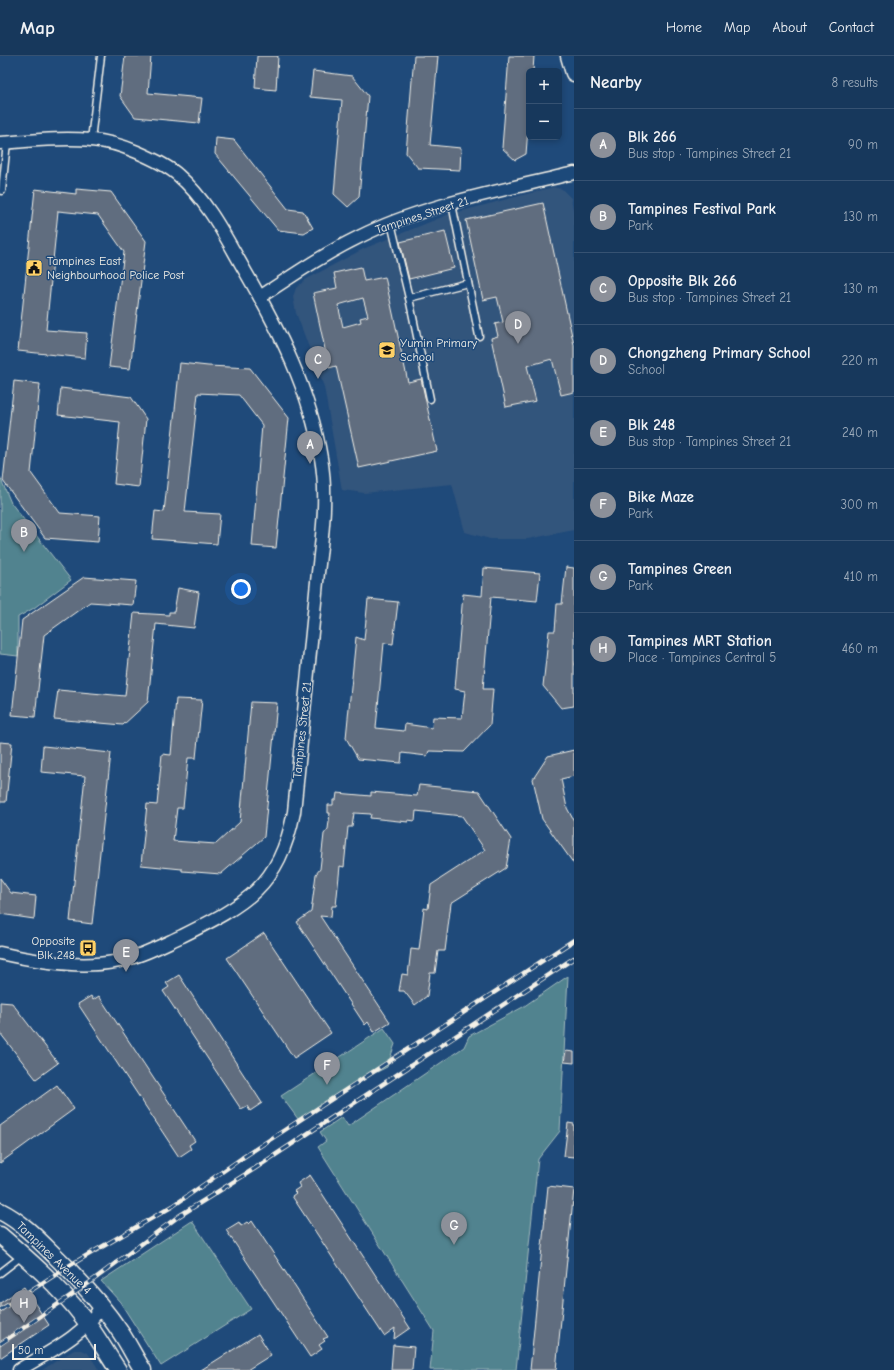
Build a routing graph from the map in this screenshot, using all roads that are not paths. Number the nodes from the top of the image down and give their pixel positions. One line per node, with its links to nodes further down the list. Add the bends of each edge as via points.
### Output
1 (101, 56): 4 (lane)
2 (570, 56): 3 (main road)
3 (574, 74)
4 (91, 140): 5 (street, Tampines Street 21); 11 (street, Tampines Street 21, via 133,150 178,174 206,206)
5 (4, 142): 7 (lane)
6 (574, 174): 8 (street, Tampines Street 21)
7 (2, 192)
8 (452, 204): 9 (street, Tampines Street 21); 10 (lane)
9 (391, 223): 11 (street, Tampines Street 21, via 315,261); 12 (lane)
10 (468, 283): 12 (lane); 13 (lane)
11 (260, 297): 15 (street, Tampines Street 21, via 288,352 312,412 322,461 324,486 324,514 294,812 284,851 268,878 248,898 221,916 142,954 97,964 52,962)
12 (409, 298): 14 (lane)
13 (480, 336)
14 (430, 399)
15 (0, 953)
16 (0, 1211): 20 (main road, Tampines Avenue 4, via 28,1230 74,1275)
17 (0, 1235): 18 (main road, Tampines Avenue 4)
18 (23, 1255): 19 (lane); 21 (main road, Tampines Avenue 4, via 65,1296)
19 (0, 1273)
20 (101, 1306): 21 (street); 24 (main road, Tampines Avenue 4)
21 (87, 1324): 22 (street, via 77,1334); 23 (main road, Tampines Avenue 4)
22 (19, 1370)
23 (118, 1370)
24 (143, 1370)

